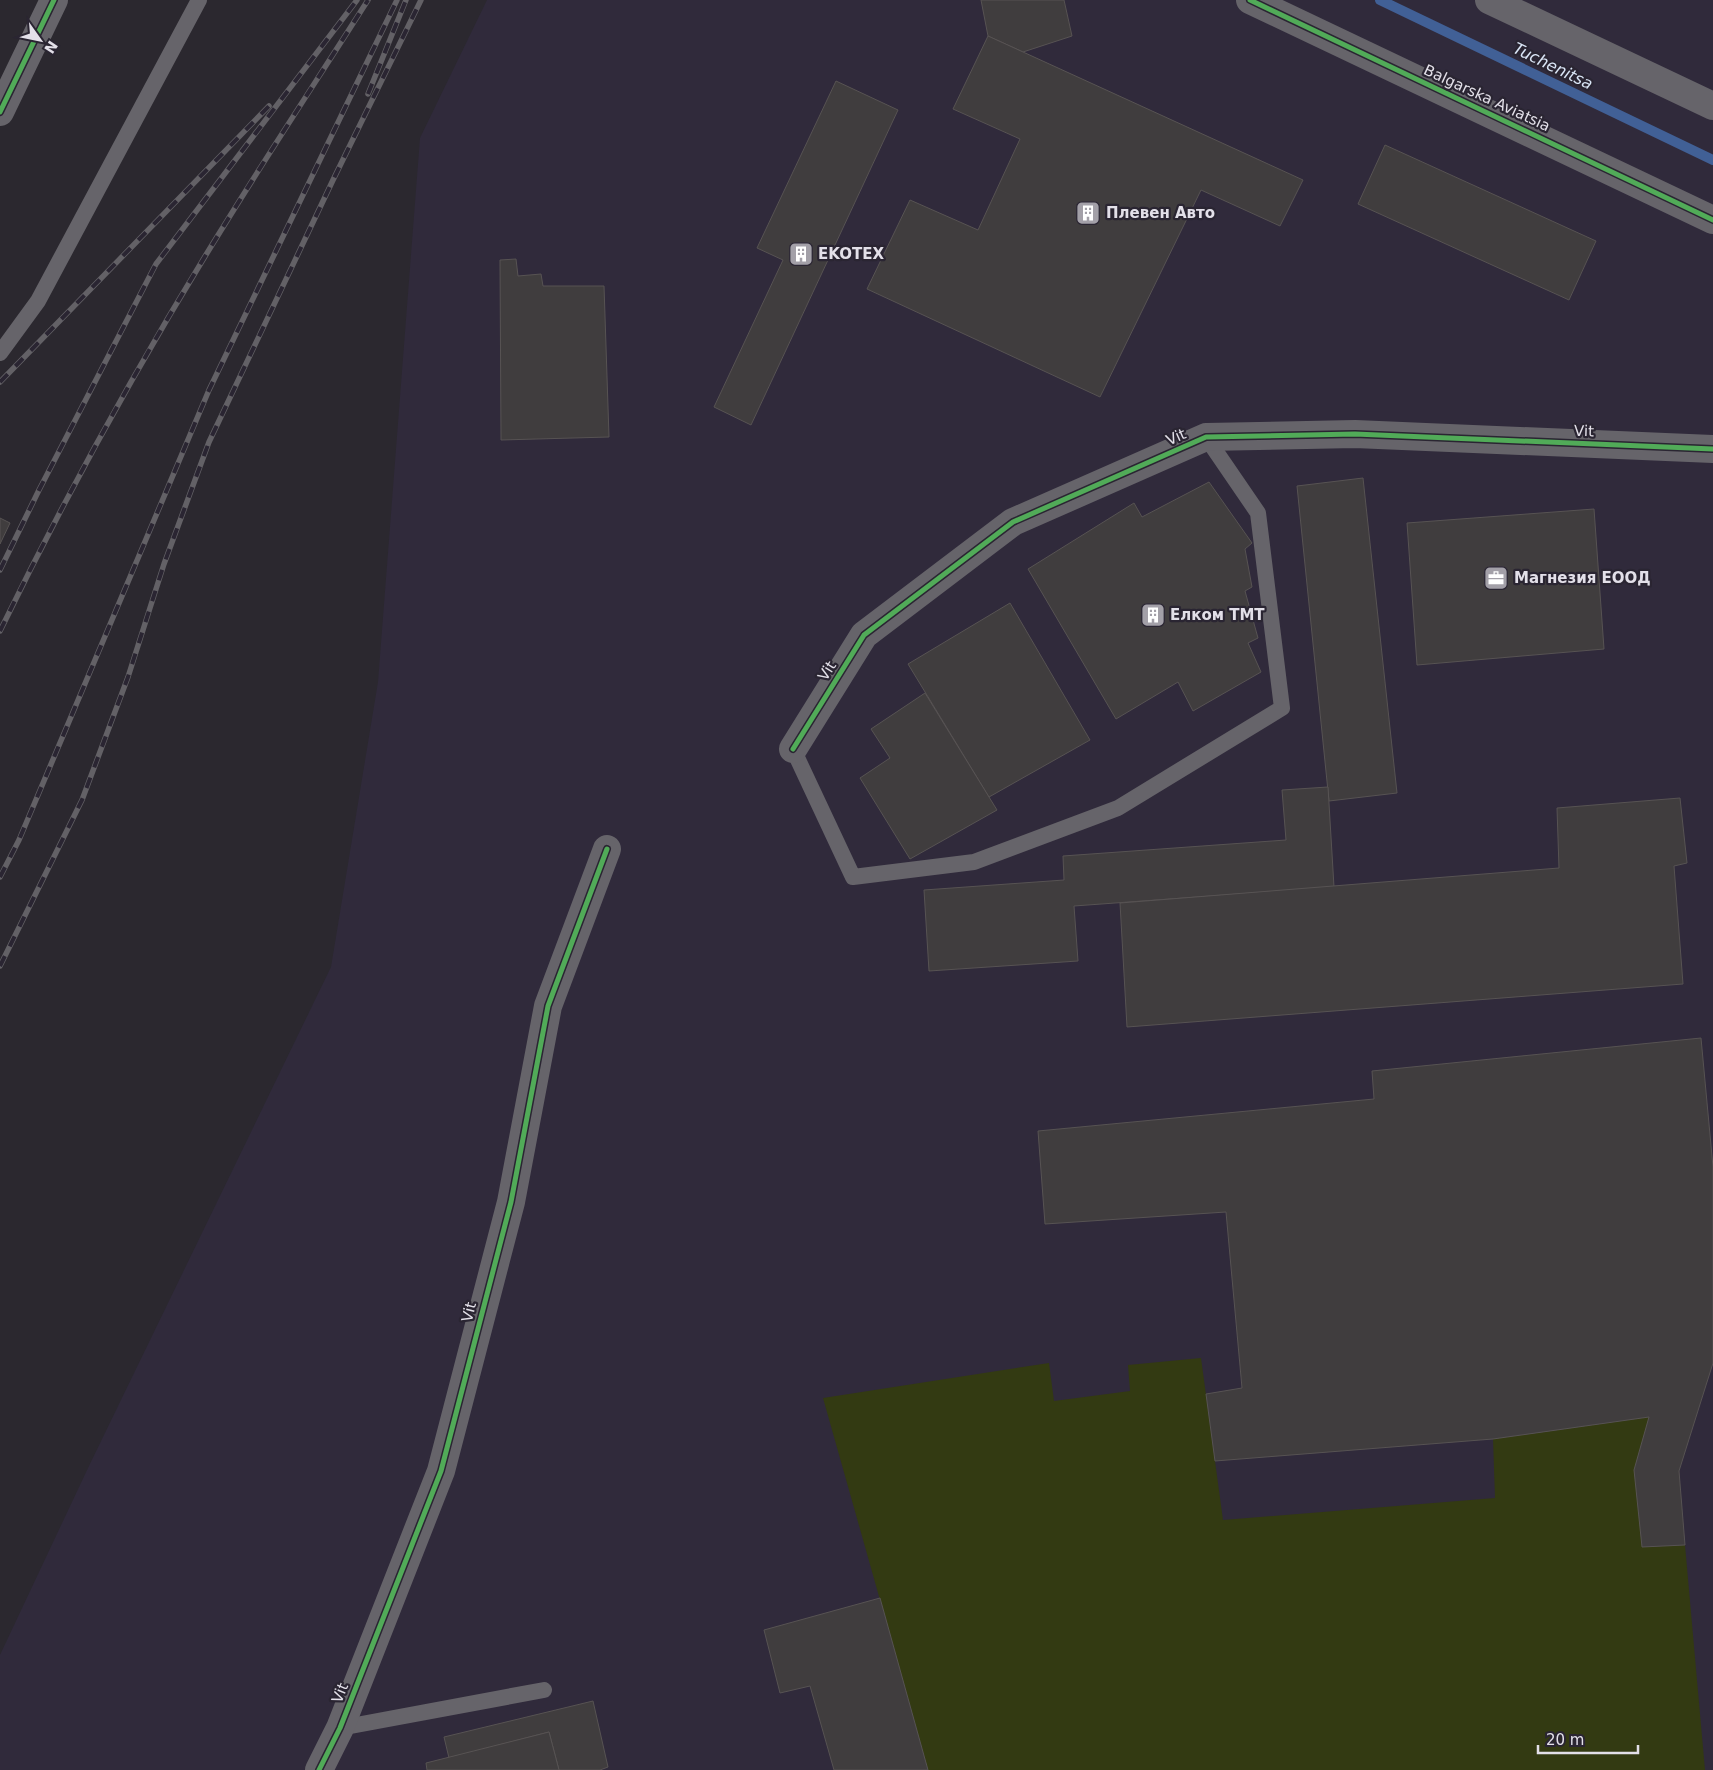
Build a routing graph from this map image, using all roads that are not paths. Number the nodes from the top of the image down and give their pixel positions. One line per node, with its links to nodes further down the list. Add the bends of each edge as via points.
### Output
1 (54, 0): 6 (street)
2 (199, 0): 8 (lane, via 38,301)
3 (1250, 0): 7 (street, Balgarska Aviatsia)
4 (1489, 0): 5 (street)
5 (1713, 106)
6 (0, 112)
7 (1713, 220)
8 (0, 353)
9 (1206, 437): 10 (street, Vit, via 1355,434); 11 (street, Vit, via 1013,522 864,635); 11 (lane, via 1258,513 1282,708 1118,808 974,862 853,877)
10 (1713, 449)
11 (793, 749)
12 (607, 849): 14 (street, Vit, via 548,1006 511,1202 441,1471)
13 (544, 1690): 14 (lane)
14 (340, 1728): 15 (street, Vit)
15 (319, 1770)

